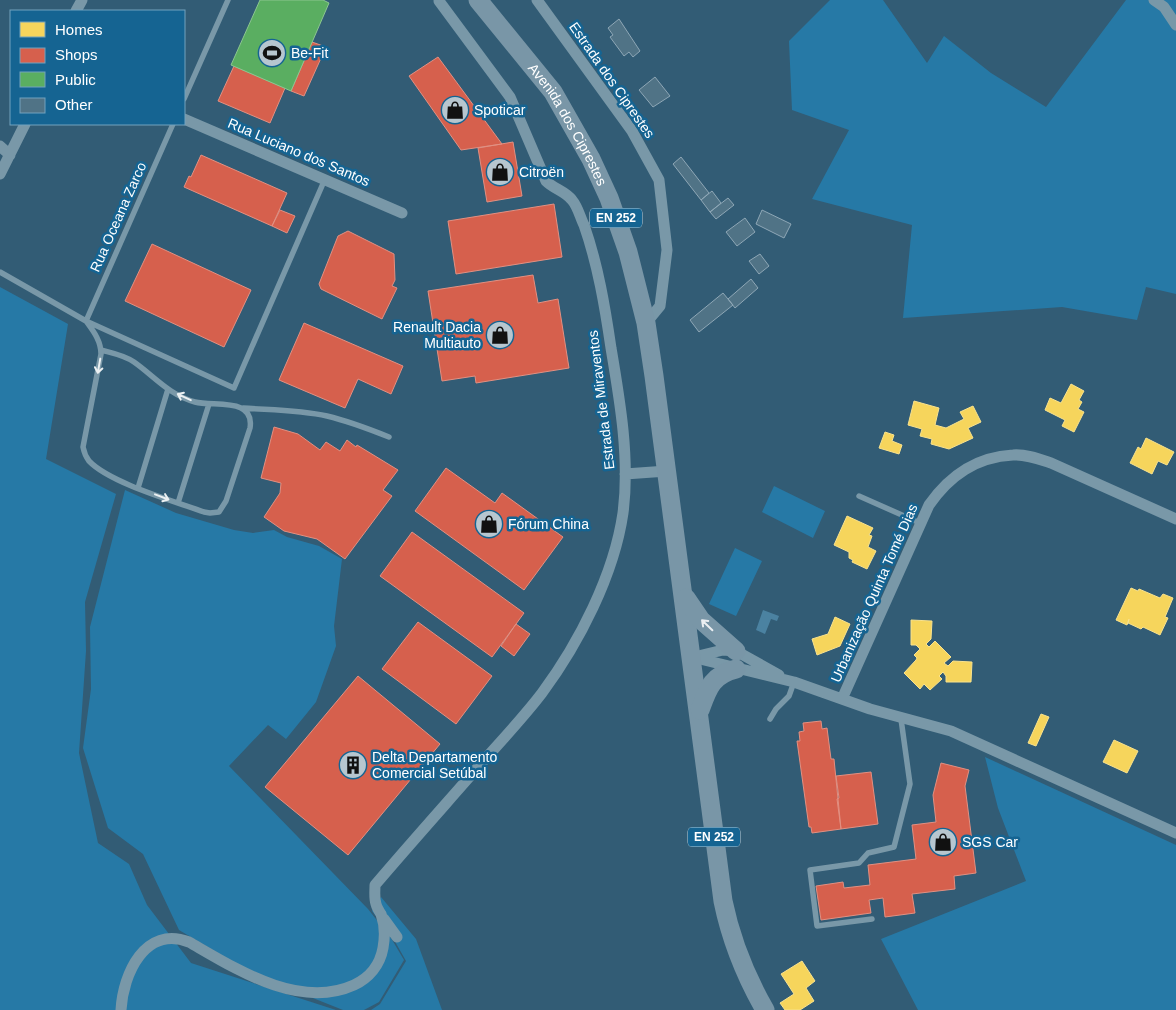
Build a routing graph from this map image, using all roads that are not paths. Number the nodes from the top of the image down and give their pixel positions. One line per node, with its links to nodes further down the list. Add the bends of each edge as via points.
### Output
1 (228, 0): 7 (lane)
2 (478, 0): 18 (main road, Avenida dos Ciprestes / EN 252, via 553,92 591,159 628,252)
3 (537, 0): 18 (street, Estrada dos Ciprestes, via 632,131 659,180 667,250 660,306)
4 (1154, 0): 6 (street, via 1164,7)
5 (439, 1): 25 (street, Estrada de Miraventos, via 510,97 546,181 566,194 579,212 590,244 608,330 618,393)
6 (1176, 25)
7 (185, 97)
8 (185, 119): 14 (street, Rua Luciano dos Santos)
9 (25, 125): 12 (street)
10 (173, 125): 17 (lane, Rua Oceana Zarco)
11 (0, 146): 12 (street)
12 (10, 155): 13 (street)
13 (0, 174)
14 (325, 180): 15 (street, Rua Luciano dos Santos); 17 (lane, via 234,388)
15 (402, 213)
16 (0, 272): 17 (lane)
17 (86, 321): 19 (lane, via 98,338)
18 (646, 323): 24 (main road, Avenida dos Ciprestes / EN 252)
19 (101, 350): 20 (lane, via 133,361); 26 (lane, one-way to 26, via 84,452 100,470)
20 (168, 389): 21 (lane, one-way to 20, via 195,402); 26 (lane)
21 (209, 404): 22 (lane); 28 (lane)
22 (243, 408): 23 (lane, via 327,416); 28 (lane, via 250,424 224,506 219,512 210,513)
23 (389, 437)
24 (667, 471): 25 (street); 31 (main road, EN 252)
25 (625, 474): 40 (street, Estrada de Miraventos, via 623,514 608,568 595,603 561,666 526,713 375,885 376,904)
26 (138, 488): 28 (lane, one-way to 28)
27 (859, 496): 30 (lane)
28 (178, 503)
29 (1176, 519): 30 (street, Urbanização Quinta Tomé Dias, via 1051,463 1014,454 991,458 957,474 941,488)
30 (920, 522): 35 (street, Urbanização Quinta Tomé Dias)
31 (684, 594): 32 (main road, EN 252); 33 (main road, one-way to 31, via 701,620)
32 (692, 657): 33 (street); 33 (street, via 723,650); 36 (main road, EN 252)
33 (736, 660): 34 (street); 34 (street); 36 (main road, via 713,682)
34 (794, 682): 35 (street); 38 (lane, via 789,696)
35 (842, 699): 37 (street, Urbanização Quinta Tomé Dias)
36 (699, 711): 44 (main road, EN 252, via 725,910 736,951)
37 (901, 718): 39 (street, Urbanização Quinta Tomé Dias, via 951,730); 41 (lane, via 910,784 894,847 868,853 858,863 810,870 818,926)
38 (770, 719)
39 (1176, 833)
40 (382, 916): 42 (street); 43 (street, via 383,949 379,963 359,983 347,989 314,994 280,989 252,978 189,942 169,938 149,946 131,968 125,982)
41 (872, 919)
42 (397, 937)
43 (121, 1010)
44 (765, 1010)

